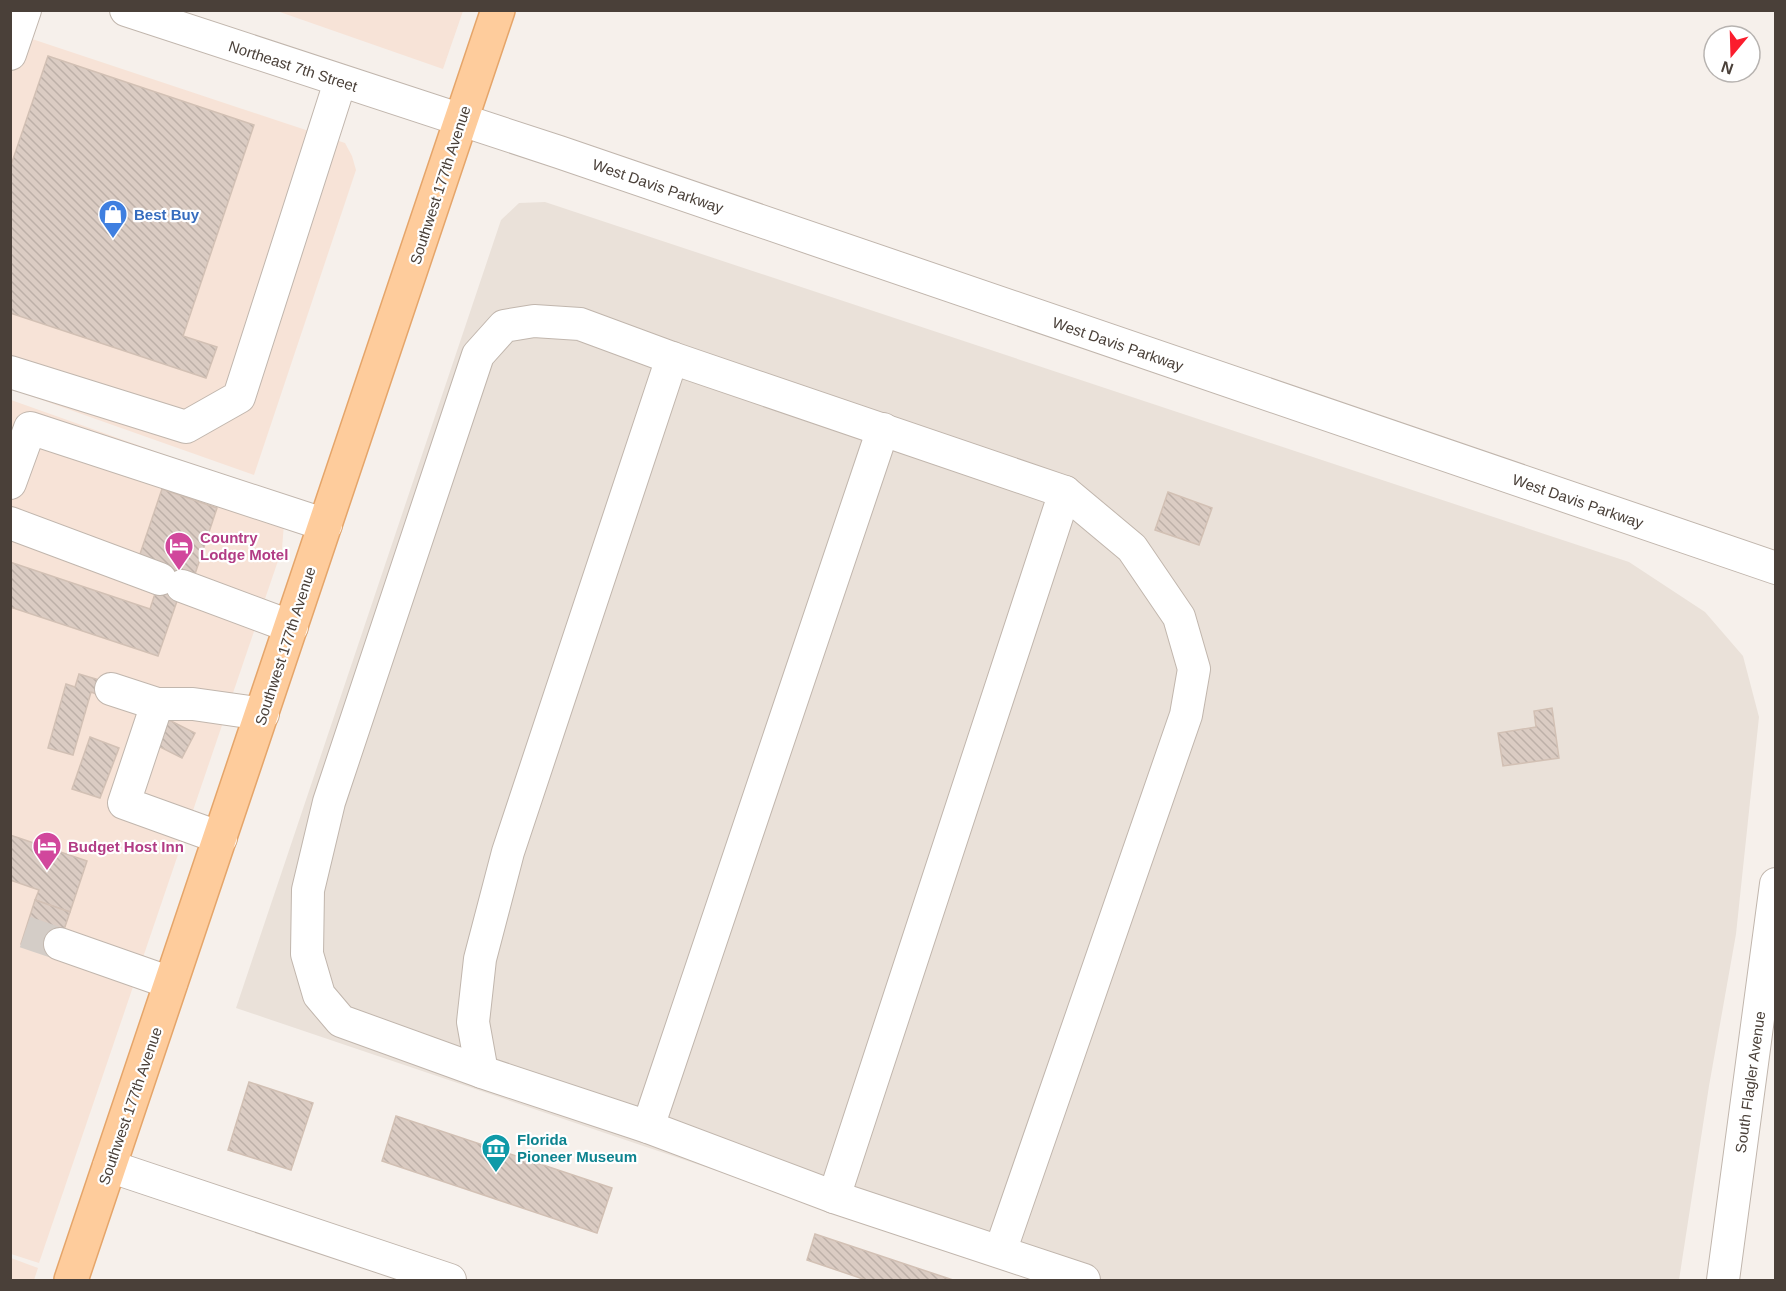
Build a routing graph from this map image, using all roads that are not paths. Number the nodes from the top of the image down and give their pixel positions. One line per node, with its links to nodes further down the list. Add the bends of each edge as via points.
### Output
1 (25, 10): 4 (street)
2 (126, 10): 5 (street, Northeast 7th Street)
3 (498, 10): 6 (main road, Southwest 177th Avenue)
4 (10, 54)
5 (340, 82): 6 (street, Northeast 7th Street); 8 (street, via 239,397 186,427)
6 (460, 121): 13 (main road, Southwest 177th Avenue); 14 (street, West Davis Parkway)
7 (672, 358): 9 (street); 23 (street, via 508,852 480,959 474,1022); 23 (street, via 580,324 534,321 504,326 478,354 329,802 308,890 307,954 319,995 341,1021)
8 (10, 372)
9 (883, 429): 11 (street); 24 (street)
10 (10, 483): 13 (street, via 30,428)
11 (1065, 492): 26 (street); 27 (street, via 1132,548 1179,617 1194,669 1186,715)
12 (10, 523): 15 (street)
13 (326, 525): 15 (main road, Southwest 177th Avenue)
14 (1776, 568)
15 (292, 627): 18 (main road, Southwest 177th Avenue)
16 (111, 689): 17 (street)
17 (156, 704): 18 (street, via 193,704); 19 (street, via 124,802)
18 (263, 714): 19 (main road, Southwest 177th Avenue)
19 (221, 838): 22 (main road, Southwest 177th Avenue)
20 (1776, 884): 31 (street, South Flagler Avenue)
21 (60, 944): 22 (street)
22 (171, 983): 25 (main road, Southwest 177th Avenue)
23 (482, 1072): 24 (street)
24 (648, 1127): 26 (street)
25 (109, 1166): 28 (main road, Southwest 177th Avenue); 29 (street)
26 (834, 1197): 27 (street)
27 (1000, 1252): 30 (street)
28 (71, 1281)
29 (450, 1281)
30 (1084, 1281)
31 (1723, 1281)

